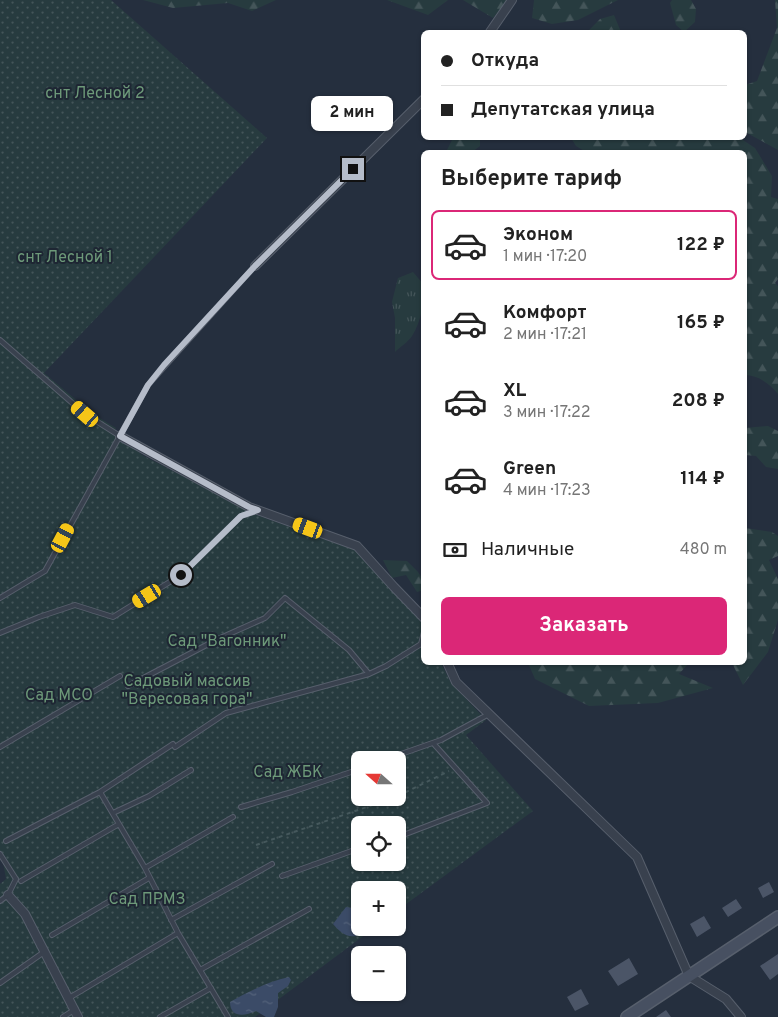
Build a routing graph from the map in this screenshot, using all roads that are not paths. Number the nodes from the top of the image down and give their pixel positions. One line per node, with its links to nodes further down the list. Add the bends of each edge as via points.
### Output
1 (512, 0): 2 (street)
2 (491, 30)
3 (421, 103): 4 (street)
4 (255, 266): 6 (lane, via 148,385)
5 (0, 340): 6 (lane, via 85,414)
6 (120, 436): 7 (street); 8 (lane, via 45,571)
7 (258, 510): 9 (street, via 357,546); 10 (lane, via 241,516 181,575 113,617 75,605)
8 (0, 598)
9 (421, 615)
10 (0, 633)
11 (421, 644): 13 (lane)
12 (448, 665): 16 (street, via 456,682)
13 (369, 674): 15 (lane, via 348,650 285,598 265,618); 22 (lane, via 226,713)
14 (120, 676): 18 (lane)
15 (128, 686)
16 (489, 714): 17 (lane); 45 (street, via 637,857)
17 (433, 743): 19 (lane); 27 (lane, via 487,803)
18 (0, 747)
19 (406, 752)
20 (191, 770): 24 (lane)
21 (351, 771): 23 (lane)
22 (100, 792): 24 (lane); 28 (lane)
23 (241, 807)
24 (113, 813): 26 (lane)
25 (233, 817): 32 (lane)
26 (120, 824): 32 (lane); 35 (lane)
27 (406, 834)
28 (6, 841)
29 (351, 851): 33 (lane)
30 (0, 854): 36 (lane, via 16,880)
31 (272, 864): 40 (lane)
32 (145, 868): 34 (lane)
33 (282, 876)
34 (149, 878): 40 (lane); 42 (lane)
35 (21, 881)
36 (8, 895): 37 (lane); 43 (street, via 25,914)
37 (0, 900)
38 (309, 909): 44 (lane)
39 (778, 917): 45 (street)
40 (171, 920): 41 (lane)
41 (178, 933): 44 (lane); 48 (lane)
42 (52, 935)
43 (44, 952): 46 (lane); 48 (street)
44 (200, 970): 47 (lane)
45 (689, 976): 54 (street); 55 (street, via 726,999)
46 (0, 983)
47 (211, 988): 52 (lane); 53 (lane)
48 (68, 998): 49 (street)
49 (74, 1009): 50 (lane); 51 (street)
50 (63, 1017)
51 (78, 1017)
52 (160, 1017)
53 (228, 1017)
54 (626, 1017)
55 (741, 1017)

